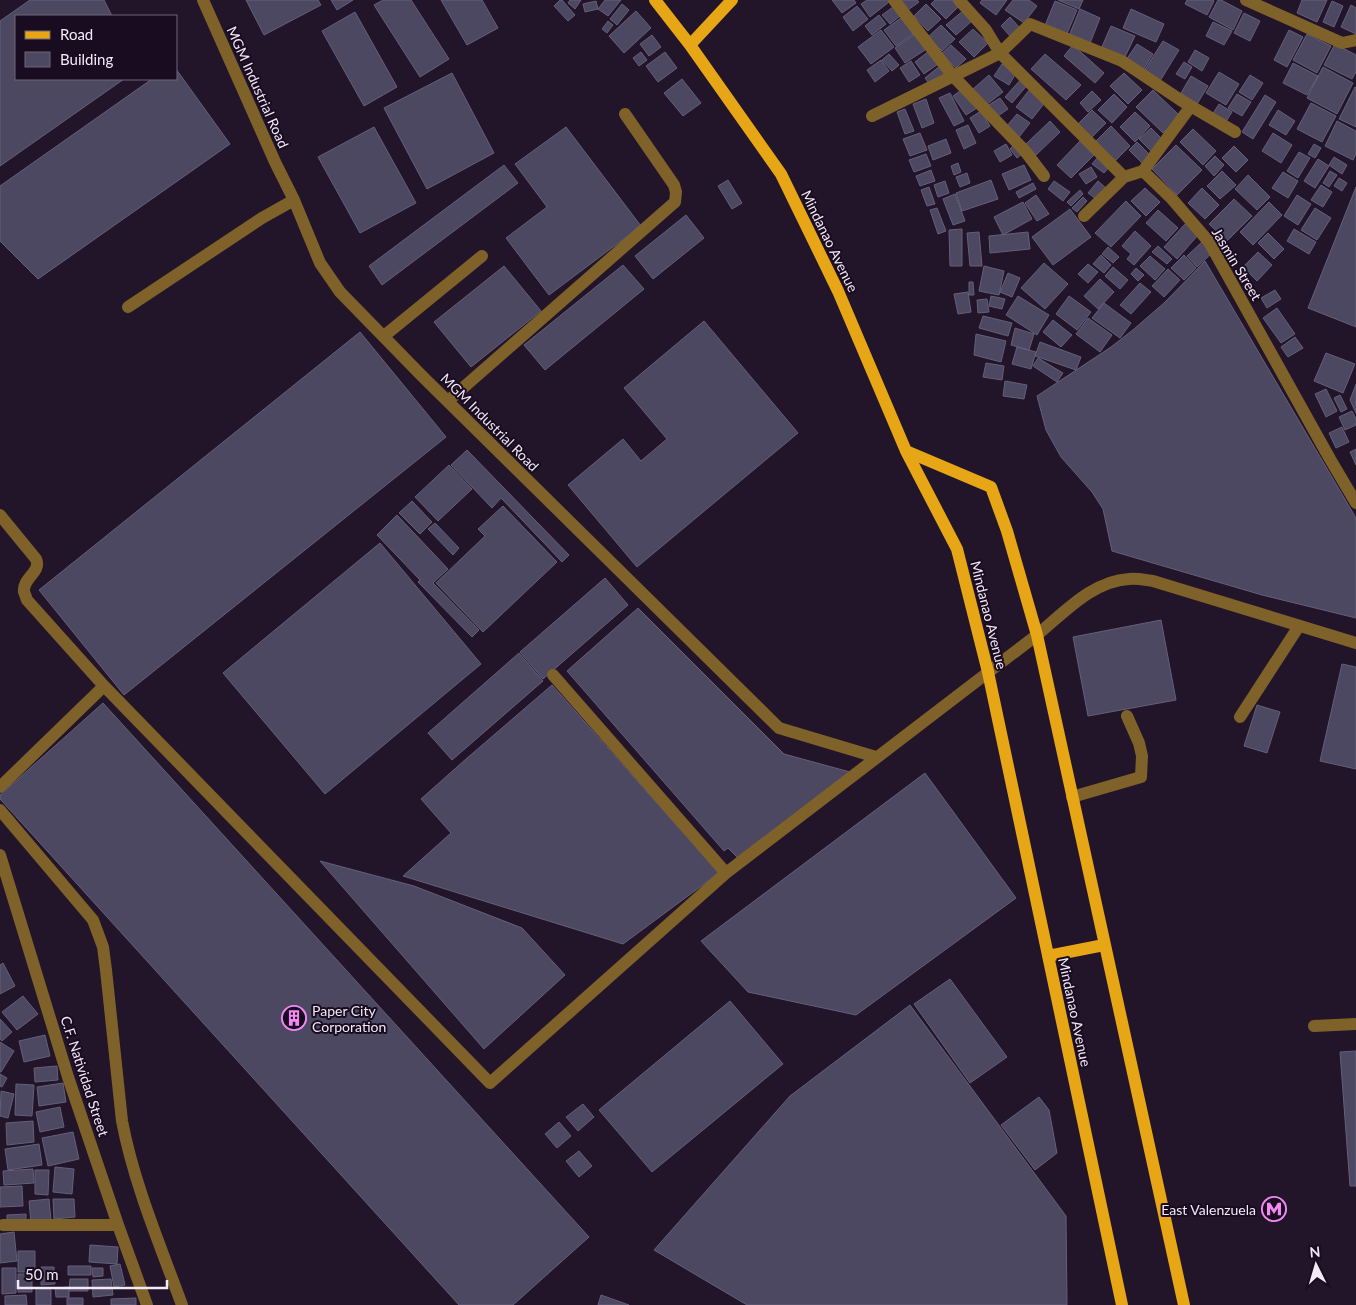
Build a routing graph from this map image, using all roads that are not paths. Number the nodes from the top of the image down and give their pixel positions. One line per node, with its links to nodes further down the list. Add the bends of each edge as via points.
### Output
1 (203, 0): 18 (street, MGM Industrial Road)
2 (654, 0): 8 (main road, Mindanao Avenue)
3 (732, 0): 8 (main road)
4 (894, 0): 10 (street)
5 (959, 0): 9 (street, via 986,30)
6 (1246, 0): 7 (street, via 1342,44)
7 (1356, 40)
8 (690, 45): 24 (main road, Mindanao Avenue, via 781,174 838,291)
9 (1000, 53): 10 (street); 11 (street, via 1030,24 1122,61); 17 (street)
10 (953, 76): 13 (street); 16 (street, via 1025,151)
11 (1191, 106): 14 (street); 15 (street)
12 (625, 114): 23 (street, via 674,185 675,202)
13 (872, 116)
14 (1234, 132)
15 (1142, 170): 17 (street); 25 (street, Jasmin Street, via 1209,242)
16 (1044, 176)
17 (1124, 177): 19 (street)
18 (294, 200): 21 (street); 22 (street, MGM Industrial Road, via 320,263 340,292)
19 (1084, 216)
20 (482, 256): 22 (street)
21 (128, 307)
22 (384, 336): 23 (street, MGM Industrial Road)
23 (448, 401): 35 (street, MGM Industrial Road, via 779,728)
24 (906, 451): 28 (main road, via 992,487); 30 (main road, Mindanao Avenue, via 957,549)
25 (1356, 503)
26 (0, 515): 32 (street, via 38,563 25,583 27,600)
27 (1299, 626): 28 (street, via 1153,581 1130,578 1107,583 1086,594); 29 (street); 34 (street)
28 (1037, 635): 30 (street); 37 (main road)
29 (1356, 643)
30 (988, 672): 35 (street); 42 (main road, Mindanao Avenue)
31 (553, 675): 40 (street)
32 (104, 686): 36 (street); 40 (street, via 490,1083)
33 (1127, 716): 37 (street, via 1142,756 1141,777)
34 (1240, 718)
35 (876, 757): 40 (street)
36 (0, 787)
37 (1072, 797): 41 (main road)
38 (0, 810): 48 (street, via 93,920 103,947 127,1144)
39 (0, 855): 45 (street, C.F. Natividad Street, via 68,1077)
40 (726, 873)
41 (1104, 945): 42 (main road); 50 (main road)
42 (1048, 956): 49 (main road, Mindanao Avenue)
43 (1356, 1024): 44 (street)
44 (1314, 1026)
45 (118, 1224): 46 (street); 47 (street, C.F. Natividad Street)
46 (3, 1225)
47 (147, 1305)
48 (182, 1305)
49 (1122, 1305)
50 (1184, 1305)

